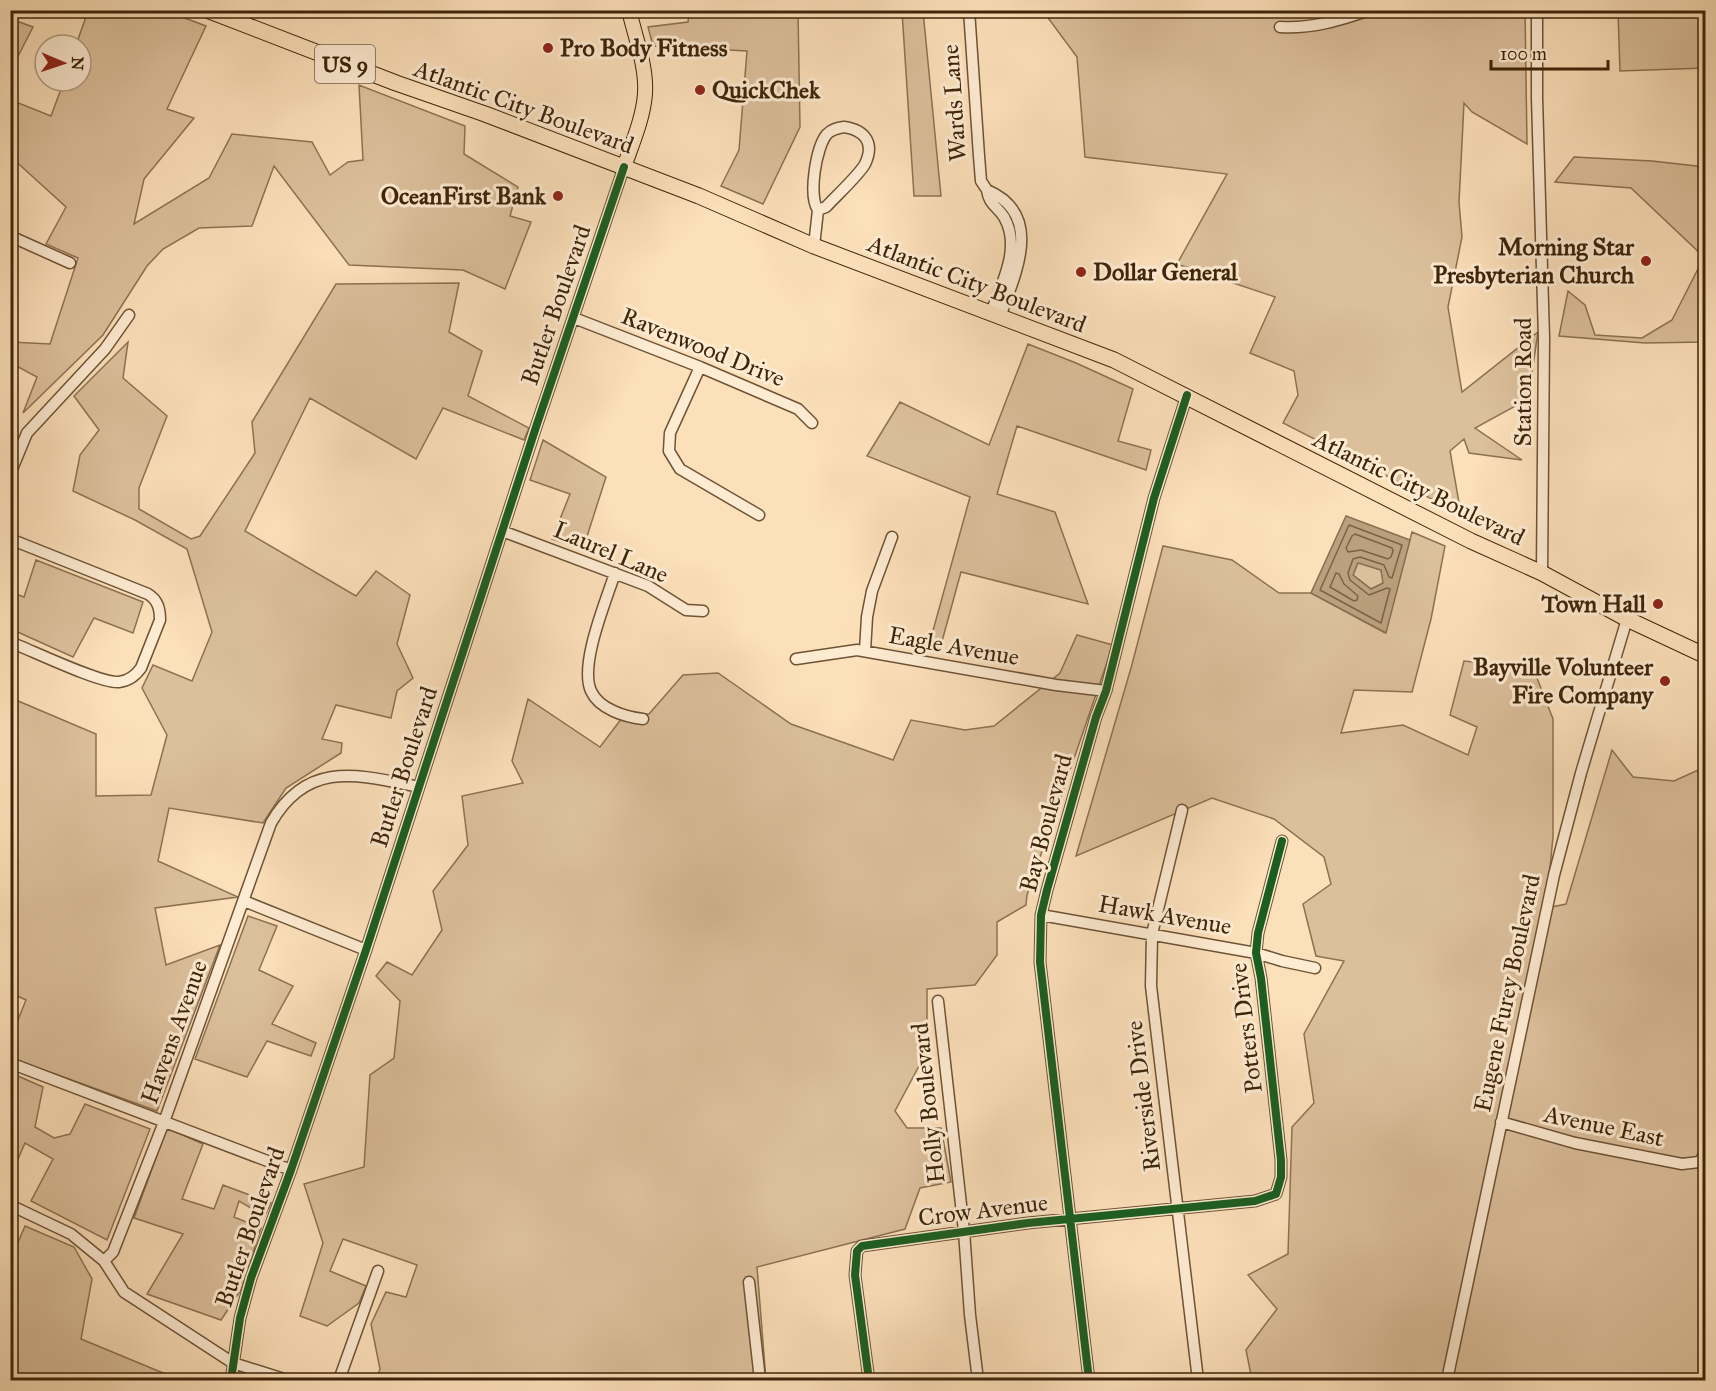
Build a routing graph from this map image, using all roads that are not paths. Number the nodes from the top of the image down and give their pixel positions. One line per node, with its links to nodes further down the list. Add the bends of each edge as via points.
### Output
1 (207, 10): 7 (highway, Atlantic City Boulevard / US 9)
2 (629, 10): 7 (main road, via 644,73 645,95)
3 (969, 10): 13 (street, Wards Lane, via 981,181 988,199 1004,217 1012,249)
4 (1370, 10): 6 (street, via 1316,27)
5 (1537, 10): 24 (street, Station Road, via 1545,349)
6 (1280, 27)
7 (624, 167): 10 (highway, Atlantic City Boulevard / US 9); 14 (street, Butler Boulevard)
8 (818, 210): 8 (street, via 812,195 822,142 836,128 857,129 867,140 864,165 826,207); 10 (street)
9 (10, 236): 11 (street)
10 (814, 246): 13 (highway, Atlantic City Boulevard / US 9)
11 (70, 263)
12 (129, 315): 18 (street, via 105,349 27,433)
13 (996, 315): 16 (highway, Atlantic City Boulevard / US 9, via 1114,360)
14 (574, 318): 15 (street, Ravenwood Drive); 20 (street, Butler Boulevard)
15 (700, 367): 17 (street, Ravenwood Drive, via 798,409); 19 (street, via 670,433 669,451 680,469)
16 (1187, 395): 24 (highway, Atlantic City Boulevard / US 9, via 1451,531); 31 (street, Bay Boulevard, via 1154,498)
17 (812, 423)
18 (10, 474)
19 (759, 515)
20 (502, 531): 23 (street, Laurel Lane); 33 (street, Butler Boulevard)
21 (892, 537): 28 (street, via 872,591)
22 (10, 539): 27 (street, via 154,597 160,620 141,668 120,682 100,679)
23 (615, 573): 25 (street, Laurel Lane, via 648,586 686,610); 32 (street, via 591,647 588,680 591,691 606,706)
24 (1542, 573): 26 (highway, Atlantic City Boulevard / US 9)
25 (703, 611)
26 (1627, 619): 29 (highway, Atlantic City Boulevard / US 9); 45 (street, Eugene Furey Boulevard, via 1554,875)
27 (10, 642)
28 (865, 651): 30 (street, Eagle Avenue); 31 (street, Eagle Avenue)
29 (1706, 656)
30 (796, 659)
31 (1106, 691): 37 (street, Bay Boulevard)
32 (643, 719)
33 (419, 787): 36 (street, Havens Avenue, via 342,775 321,778 302,789 276,814); 39 (street, Butler Boulevard)
34 (1182, 810): 38 (street, Riverside Drive)
35 (1282, 841): 40 (street, Potters Drive)
36 (244, 901): 39 (street); 44 (street, Havens Avenue)
37 (1041, 915): 38 (street, Hawk Avenue); 51 (street, Bay Boulevard, via 1040,962)
38 (1152, 934): 40 (street, Hawk Avenue); 50 (street, Riverside Drive, via 1150,986)
39 (366, 950): 47 (street, Butler Boulevard)
40 (1256, 953): 41 (street, Hawk Avenue); 48 (street, Potters Drive, via 1262,978)
41 (1315, 968)
42 (938, 1001): 52 (street, Holly Boulevard)
43 (10, 1063): 44 (street)
44 (164, 1122): 47 (street); 53 (street, Havens Avenue, via 113,1252)
45 (1501, 1122): 46 (street, Avenue East, via 1575,1143 1682,1164 1699,1162); 65 (street, Eugene Furey Boulevard)
46 (1706, 1153)
47 (291, 1170): 56 (street, Butler Boulevard, via 251,1278)
48 (1281, 1177): 50 (street, Crow Avenue, via 1279,1191 1272,1197)
49 (10, 1205): 53 (street, via 71,1234)
50 (1178, 1208): 51 (street, Crow Avenue); 64 (street, Riverside Drive)
51 (1070, 1219): 52 (street, Crow Avenue); 63 (street, Bay Boulevard)
52 (964, 1231): 61 (street, Crow Avenue, via 879,1242 857,1251 855,1275); 62 (street, Holly Boulevard)
53 (104, 1261): 56 (street, via 124,1292)
54 (378, 1271): 59 (street)
55 (749, 1282): 60 (street)
56 (233, 1363): 57 (street, Butler Boulevard); 58 (street)
57 (231, 1380)
58 (287, 1380)
59 (339, 1380)
60 (760, 1380)
61 (868, 1380)
62 (978, 1380)
63 (1089, 1380)
64 (1198, 1380)
65 (1447, 1380)

